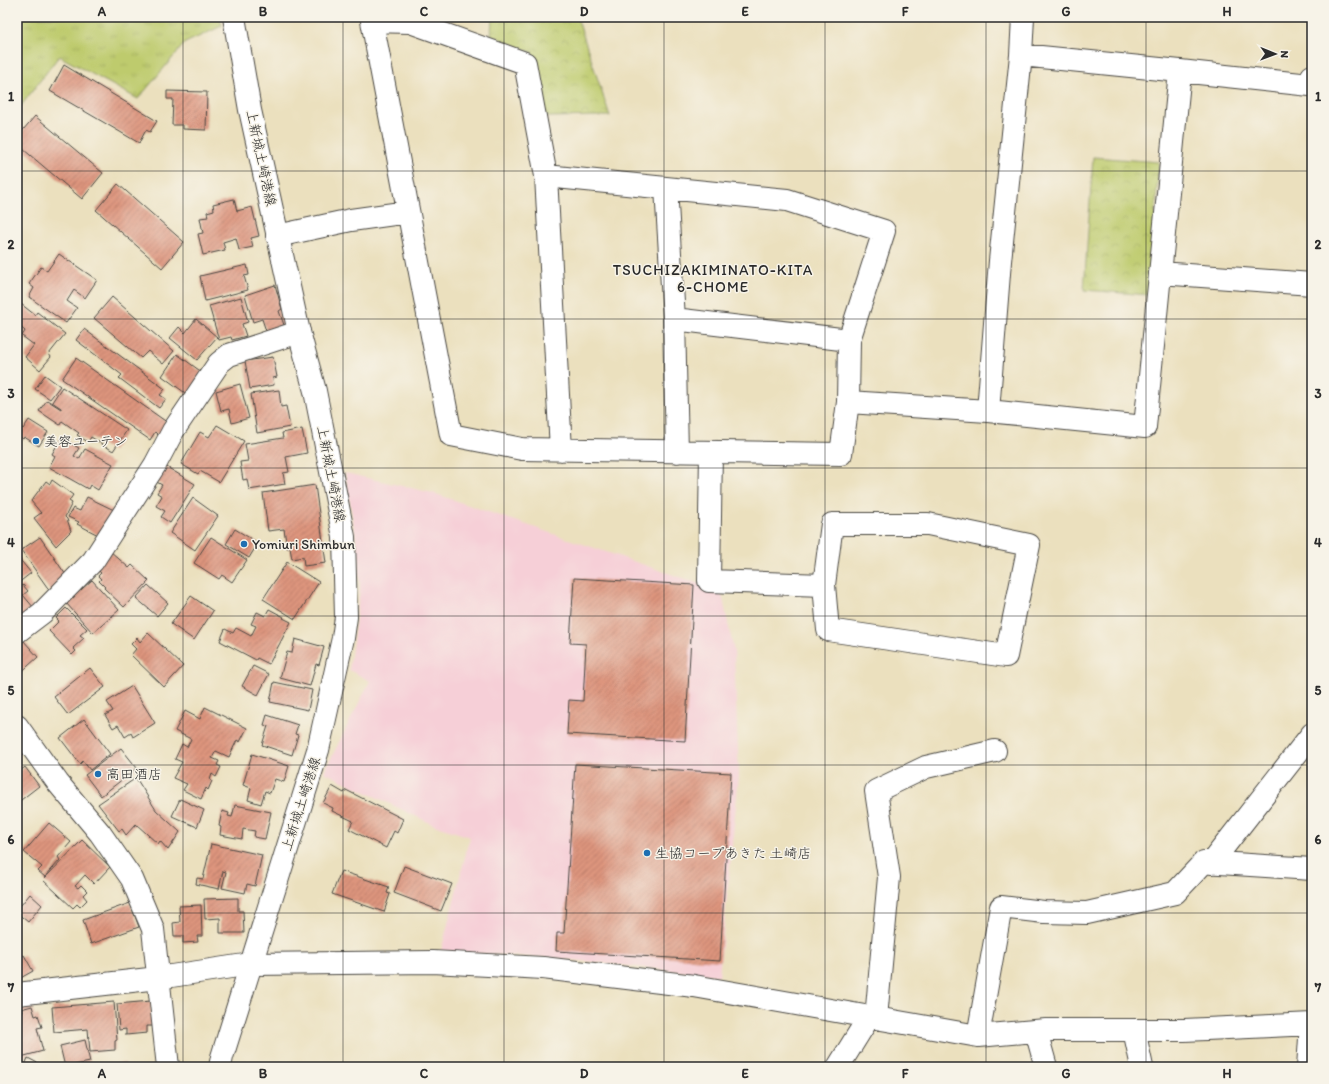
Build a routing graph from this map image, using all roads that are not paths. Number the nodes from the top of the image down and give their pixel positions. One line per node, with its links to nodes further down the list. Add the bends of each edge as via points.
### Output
1 (234, 17): 9 (street, 上新城土崎港線, via 250,110)
2 (1023, 17): 3 (street)
3 (1021, 55): 4 (street); 16 (street)
4 (1180, 71): 5 (street, via 1310,85); 10 (street)
5 (1312, 76)
6 (546, 176): 7 (street); 8 (street, via 525,63 410,22 372,21); 17 (street)
7 (666, 188): 12 (street); 14 (street, via 787,200 884,231)
8 (408, 212): 9 (street, via 350,220); 17 (street, via 451,435 522,450)
9 (277, 236): 13 (street, 上新城土崎港線)
10 (1160, 274): 11 (street); 16 (street, via 1145,427)
11 (1312, 284)
12 (674, 319): 14 (street); 18 (street)
13 (299, 332): 21 (street, via 229,355 218,363 93,561 42,613); 27 (street, 上新城土崎港線, via 315,391 344,537 346,617 318,750)
14 (849, 340): 15 (street)
15 (848, 402): 16 (street); 19 (street, via 841,454)
16 (988, 411)
17 (561, 450): 18 (street)
18 (677, 452): 19 (street)
19 (711, 452): 20 (street, via 709,581)
20 (824, 585): 20 (street, via 832,524 928,524 1029,545 1006,656 828,630)
21 (17, 632)
22 (17, 726): 28 (street, via 58,783 100,833 132,879 153,929)
23 (1312, 734): 25 (street)
24 (995, 751): 30 (street, via 926,767 876,791 889,877)
25 (1212, 863): 26 (street); 34 (street, via 1204,862 1175,893 1087,913 1001,907)
26 (1312, 869)
27 (250, 964): 28 (street); 30 (street, via 433,962 543,968 694,986); 36 (street, 上新城土崎港線)
28 (158, 978): 29 (street); 35 (street)
29 (17, 994)
30 (872, 1018): 34 (street); 37 (street)
31 (1311, 1024): 32 (street); 40 (street)
32 (1134, 1030): 33 (street); 39 (street)
33 (1036, 1031): 34 (street); 38 (street)
34 (978, 1036)
35 (168, 1067)
36 (220, 1067)
37 (838, 1067)
38 (1046, 1067)
39 (1142, 1067)
40 (1308, 1067)

